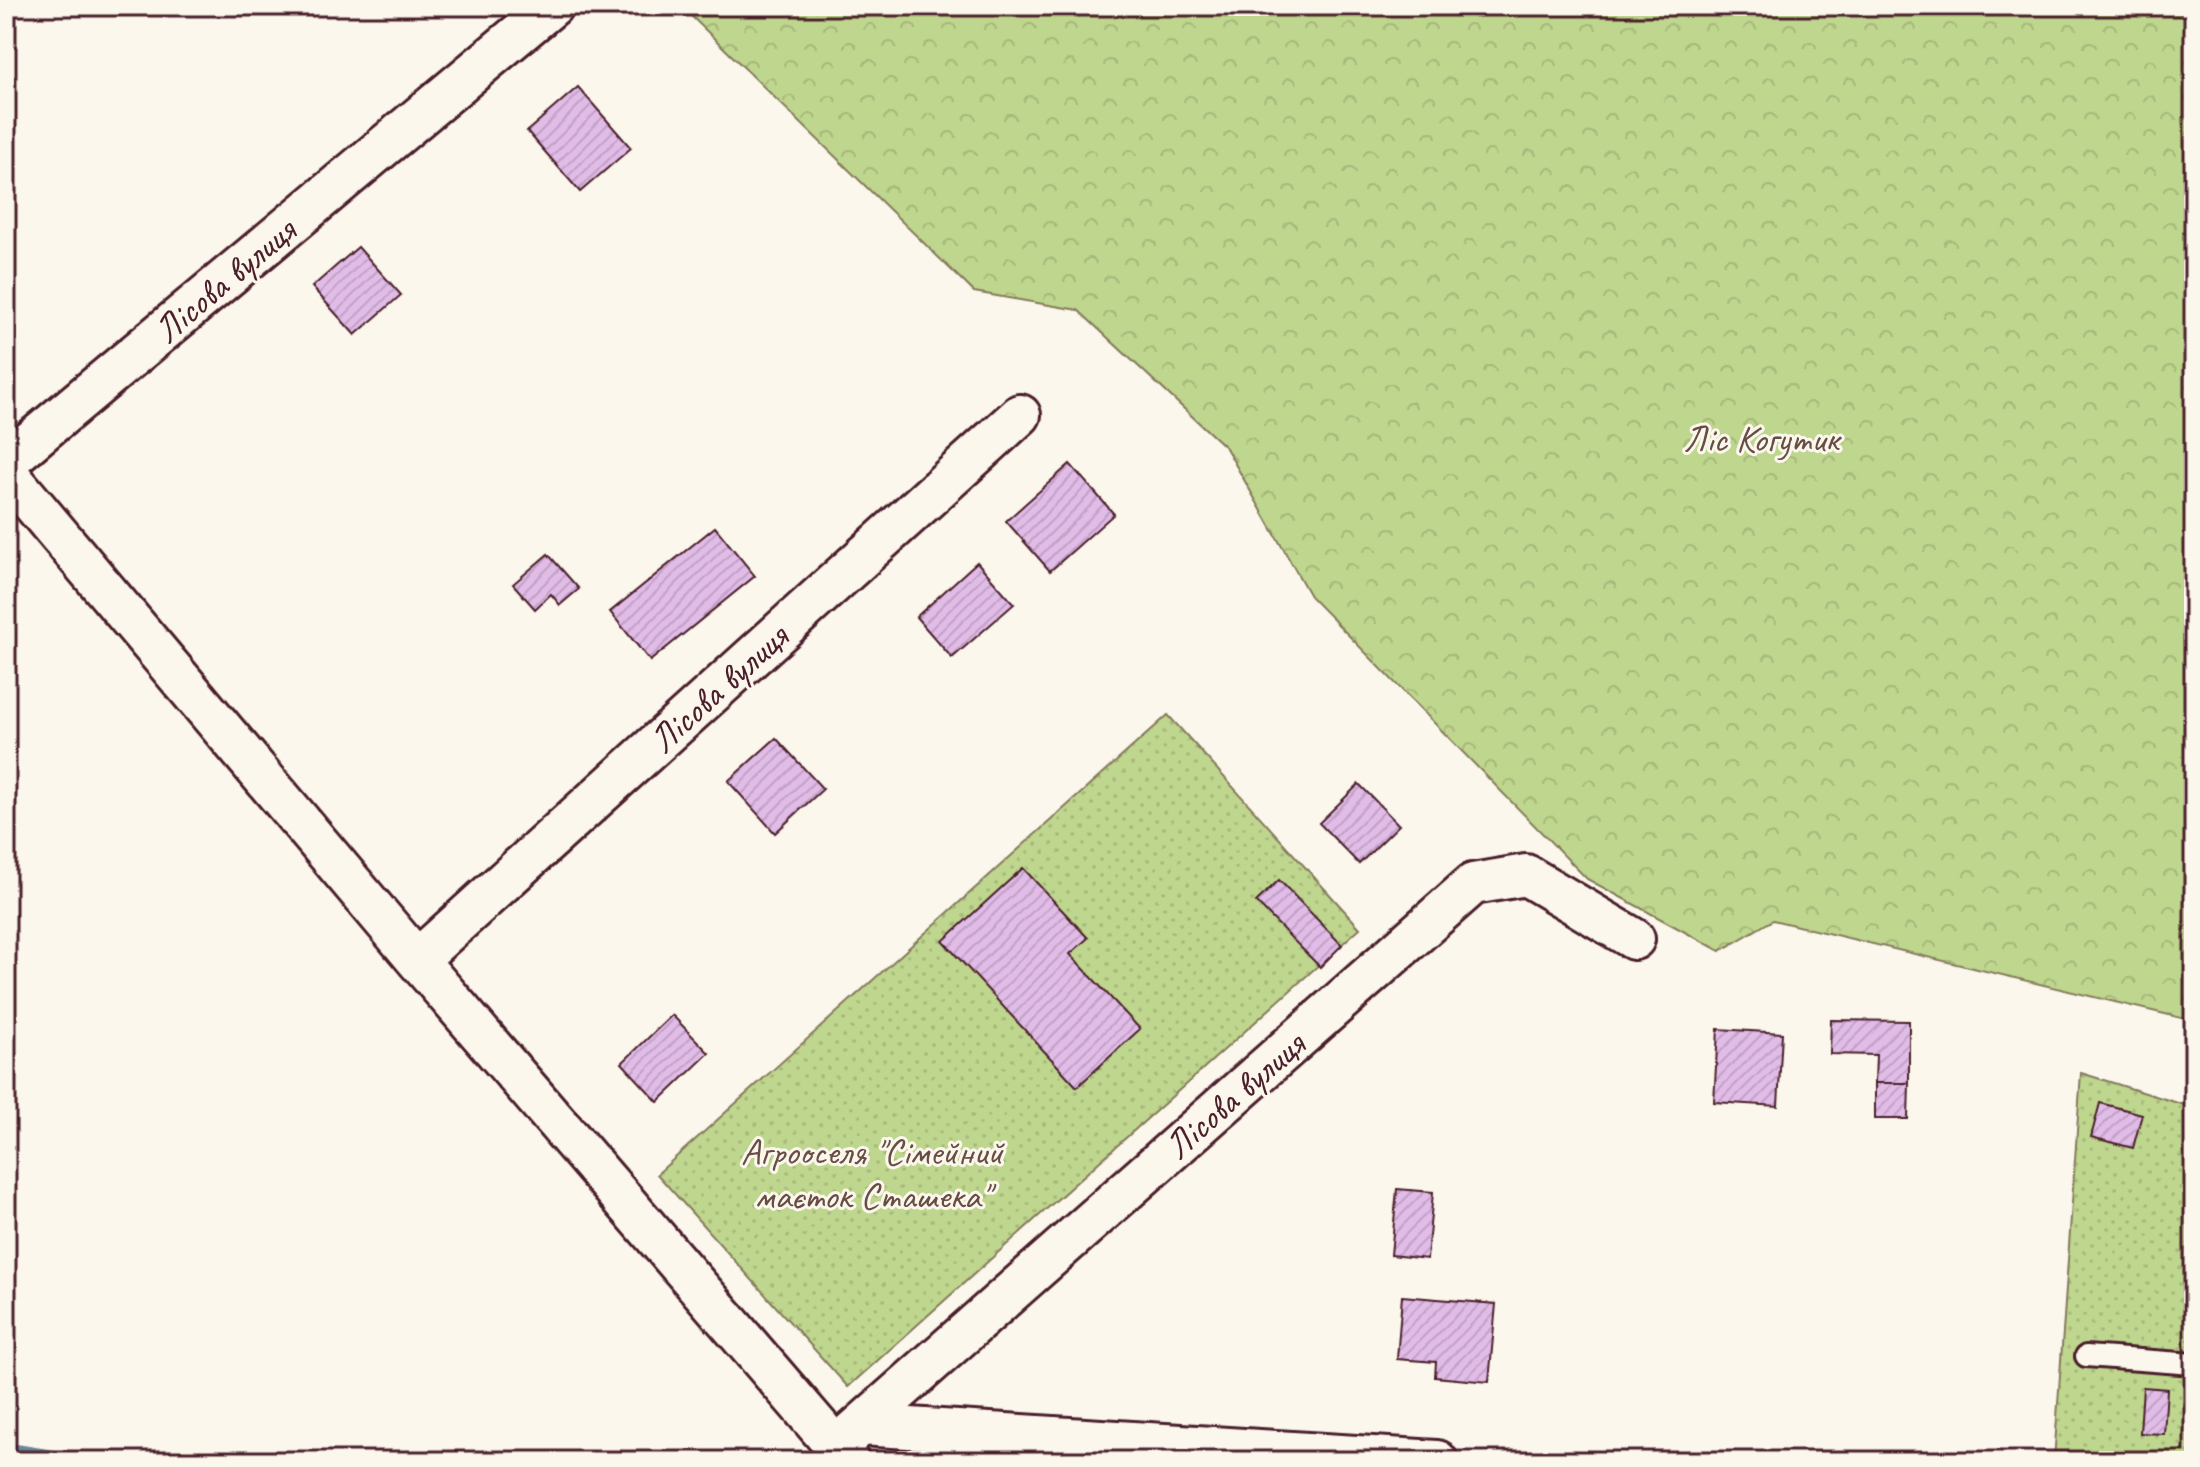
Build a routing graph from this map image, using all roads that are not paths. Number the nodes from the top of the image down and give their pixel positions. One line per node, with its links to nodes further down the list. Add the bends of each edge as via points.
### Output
1 (552, 6): 3 (street, Лісова вулиця)
2 (1020, 415): 6 (street, Лісова вулиця)
3 (6, 462)
4 (6, 472): 6 (street)
5 (1634, 939): 9 (street, Лісова вулиця, via 1526,875 1473,884)
6 (417, 960): 9 (street)
7 (2086, 1356): 8 (lane)
8 (2194, 1364)
9 (849, 1444): 10 (street)
10 (1437, 1461)

